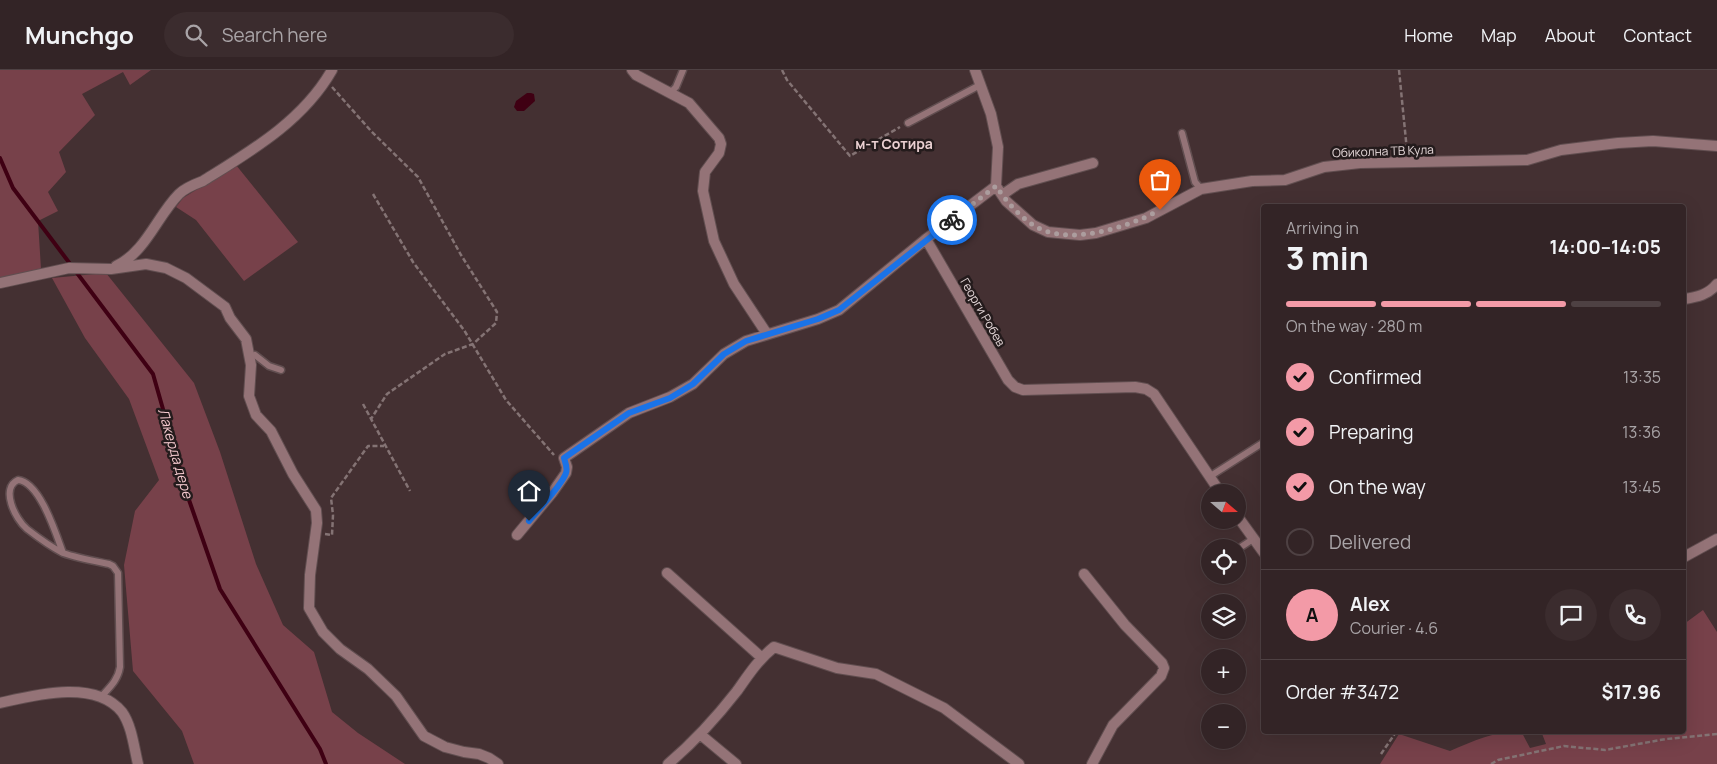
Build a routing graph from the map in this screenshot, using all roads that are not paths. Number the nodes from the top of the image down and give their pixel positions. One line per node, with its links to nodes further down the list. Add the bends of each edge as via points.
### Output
1 (332, 70): 14 (street, via 302,110 268,139 180,193 136,252)
2 (632, 70): 6 (street)
3 (683, 70): 6 (lane)
4 (975, 70): 5 (street)
5 (980, 85): 7 (lane); 12 (street, via 998,147)
6 (671, 92): 18 (street, via 689,103 719,138 719,153 706,172 703,191 714,241 734,284)
7 (908, 123)
8 (1182, 133): 11 (lane, via 1195,182)
9 (1717, 146): 11 (street, Обиколна ТВ Кула, via 1618,143 1561,150 1527,160 1360,163 1324,167 1285,180 1252,181)
10 (1092, 163): 12 (street)
11 (1201, 189): 12 (street, Обиколна ТВ Кула, via 1146,218 1080,235 1048,232 1033,225)
12 (999, 190): 13 (street)
13 (926, 239): 18 (street, via 839,310); 22 (street, Георги Робев, via 1015,387 1023,390 1135,387 1146,390 1154,394)
14 (111, 269): 15 (street, via 69,268); 39 (street, via 146,264 166,268 186,278 225,307 246,339 251,365 249,396 256,415 271,431 316,510 309,608 323,632 396,696 424,736 445,747 479,754)
15 (0, 283)
16 (1717, 284): 17 (street, via 1700,296)
17 (1686, 299)
18 (767, 334): 25 (street, via 746,341 724,354 693,384 670,398 629,413 564,458 566,473)
19 (255, 354): 20 (lane, via 269,366)
20 (280, 370)
21 (1261, 444): 22 (lane)
22 (1209, 477): 23 (street)
23 (1214, 484)
24 (1246, 528): 26 (street)
25 (517, 535)
26 (1254, 539): 28 (lane); 29 (street)
27 (1717, 539): 31 (street)
28 (1246, 544)
29 (1261, 549)
30 (63, 553): 30 (lane, via 20,521 6,498 9,484 18,480 29,484 46,511); 35 (lane, via 109,564 118,573 120,667 114,683)
31 (1686, 557)
32 (667, 573): 34 (street)
33 (1084, 574): 43 (street, via 1164,668 1161,676 1113,725)
34 (761, 657): 37 (street); 42 (street, via 774,646 837,668 876,674 944,708)
35 (101, 697): 36 (street, via 80,692 64,693 29,696); 38 (street, via 112,702 123,714)
36 (0, 704)
37 (701, 735): 40 (street); 41 (street)
38 (138, 764)
39 (498, 764)
40 (668, 764)
41 (736, 764)
42 (1019, 764)
43 (1092, 764)

